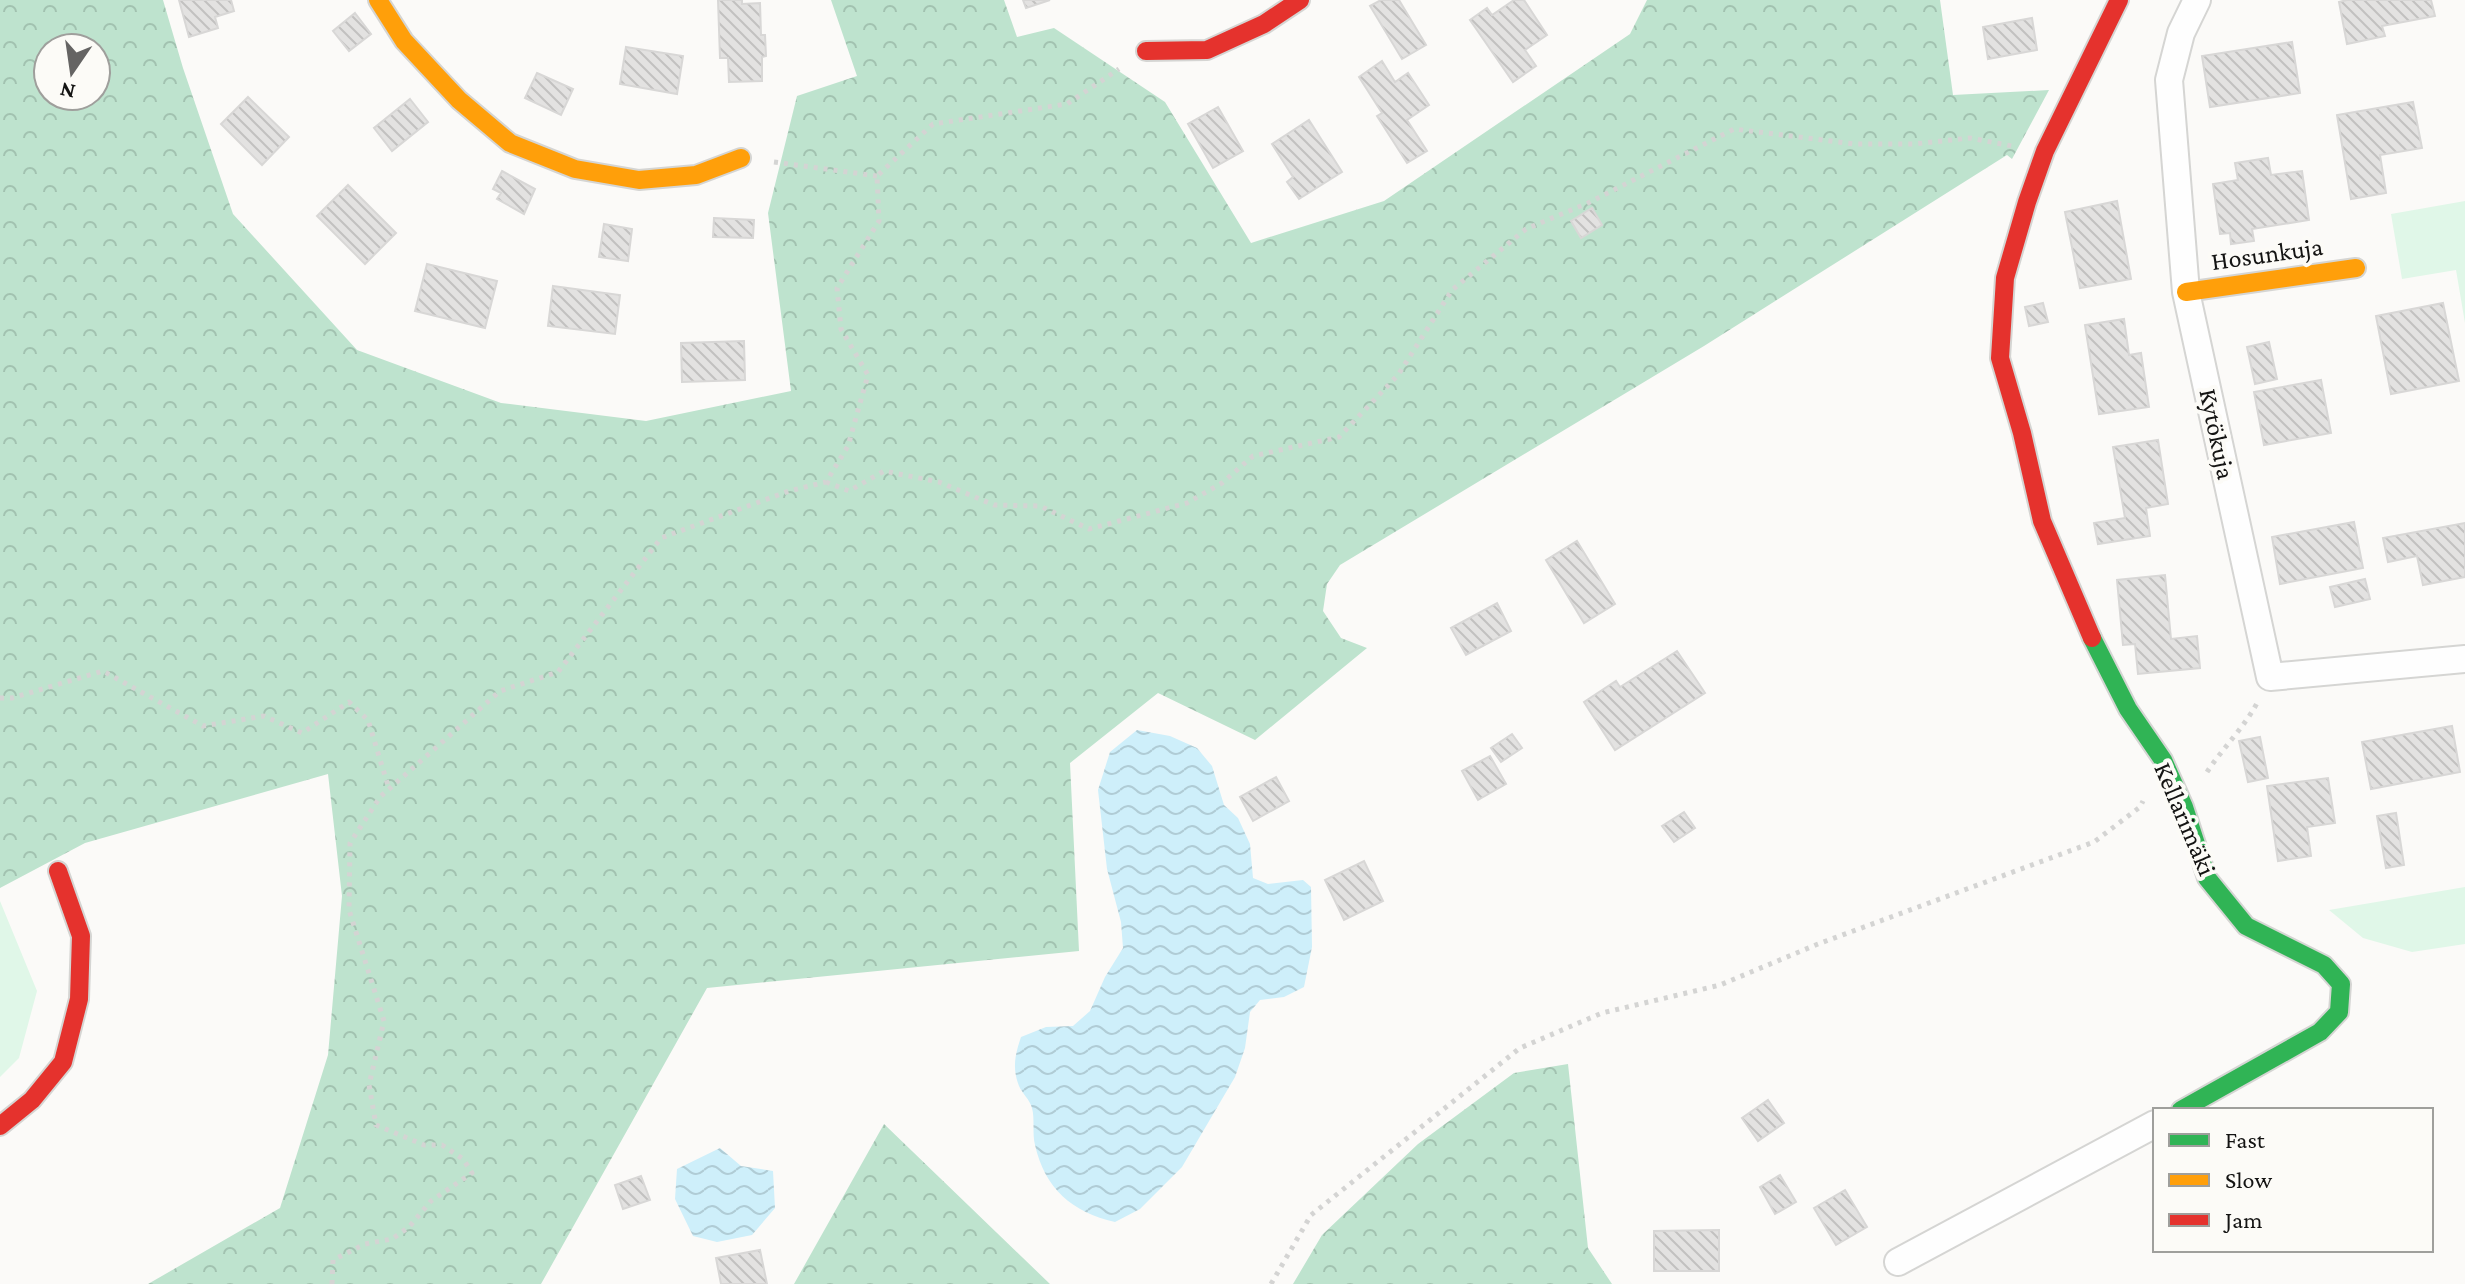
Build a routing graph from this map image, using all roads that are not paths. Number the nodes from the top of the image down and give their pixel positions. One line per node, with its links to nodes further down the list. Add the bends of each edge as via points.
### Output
1 (378, 0): 6 (street, via 415,53 510,143 575,169 639,180 696,175)
2 (1300, 0): 5 (street, via 1264,24 1207,50)
3 (2119, 0): 11 (street, Kellarimäki, via 2045,151 2005,278 2000,358 2042,521 2094,642 2128,709 2163,760 2207,878 2246,926 2324,965 2341,984 2339,1012 2320,1032)
4 (2197, 0): 8 (street, Kytökuja, via 2181,33 2169,80)
5 (1146, 51)
6 (741, 158)
7 (2356, 268): 8 (street, Hosunkuja)
8 (2186, 292): 9 (street, Kytökuja, via 2270,677)
9 (2465, 659)
10 (58, 871): 13 (street, via 81,936 79,999 63,1062 32,1100)
11 (2185, 1108)
12 (2153, 1125): 14 (street)
13 (0, 1126)
14 (1898, 1262)

